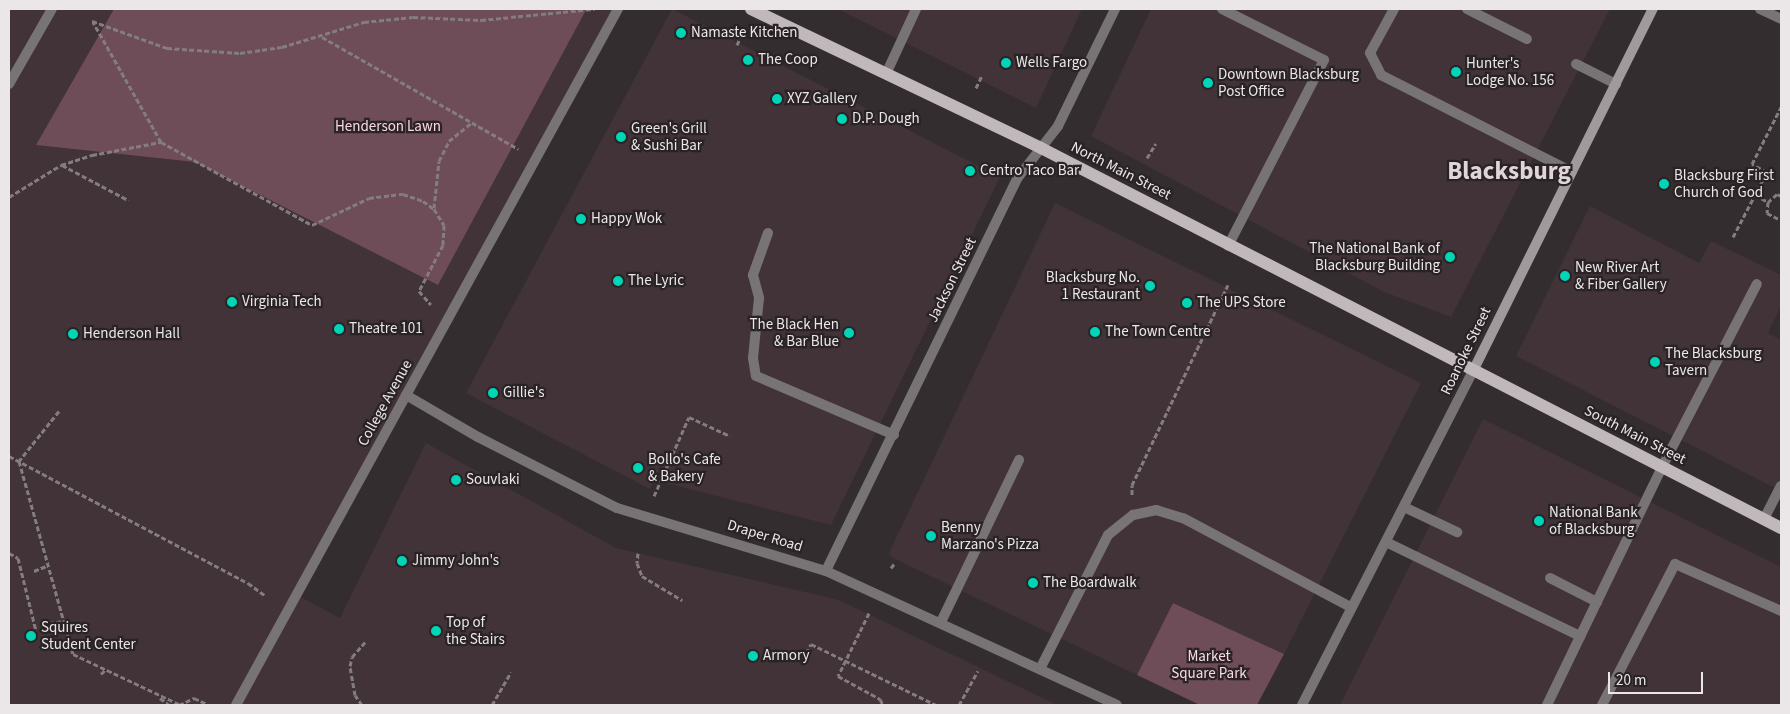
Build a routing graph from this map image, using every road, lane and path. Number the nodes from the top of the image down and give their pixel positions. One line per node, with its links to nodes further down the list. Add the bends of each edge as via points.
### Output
1 (52, 9): 20 (street)
2 (596, 9): 13 (path, via 481,20 413,18 364,22)
3 (618, 9): 46 (street, College Avenue)
4 (750, 9): 18 (main road, North Main Street)
5 (916, 9): 18 (street)
6 (1115, 9): 27 (street, Jackson Street, via 1058,126)
7 (1222, 9): 41 (street, via 1324,60)
8 (1394, 9): 31 (street, via 1370,53 1381,75)
9 (1467, 9): 15 (street)
10 (1653, 9): 21 (main road, Roanoke Street)
11 (1760, 9): 12 (street)
12 (1781, 19)
13 (321, 37): 24 (path); 25 (path, via 240,53 200,51 167,48 92,21)
14 (740, 38): 16 (path)
15 (1527, 39)
16 (737, 45)
17 (1576, 64): 21 (street)
18 (886, 74): 27 (main road, North Main Street)
19 (982, 74): 22 (path)
20 (9, 84)
21 (1616, 84): 31 (main road, Roanoke Street)
22 (976, 88)
23 (1781, 107): 32 (path, via 1752,164 1768,172)
24 (471, 123): 28 (path); 37 (path, via 449,141 438,161)
25 (161, 142): 30 (path, via 92,155); 37 (path, via 312,225 368,198 403,194)
26 (1156, 143): 29 (path)
27 (1041, 148): 41 (main road, North Main Street); 48 (street, Jackson Street, via 1017,179)
28 (520, 150)
29 (1147, 158)
30 (61, 165): 34 (path); 35 (path)
31 (1572, 172): 45 (main road, Roanoke Street)
32 (1755, 195): 36 (path); 40 (path)
33 (1781, 196): 36 (path, via 1777,194)
34 (9, 197)
35 (128, 200)
36 (1768, 202): 38 (path, via 1767,213)
37 (434, 209): 44 (path, via 444,225 443,244 419,291)
38 (1781, 220)
39 (768, 233): 48 (street, via 752,275 759,298 752,358 756,376)
40 (1734, 237)
41 (1228, 246): 45 (main road, North Main Street)
42 (1757, 284): 53 (street)
43 (1228, 285): 57 (path, via 1132,485)
44 (431, 306)
45 (1473, 371): 53 (main road, South Main Street); 56 (street, Roanoke Street)
46 (406, 395): 68 (street, Draper Road, via 617,508); 93 (street, College Avenue)
47 (59, 411): 52 (path)
48 (894, 435): 68 (street, Jackson Street)
49 (730, 436): 55 (path, via 689,417)
50 (9, 456): 52 (path)
51 (1019, 460): 77 (street)
52 (18, 461): 65 (path); 70 (path)
53 (1662, 467): 58 (main road, South Main Street); 72 (street)
54 (1781, 486): 58 (street)
55 (654, 497)
56 (1404, 507): 60 (street); 61 (street, Roanoke Street)
57 (1133, 515): 73 (street, via 1156,510 1183,518); 84 (street, via 1108,534)
58 (1764, 519): 59 (main road, South Main Street)
59 (1781, 528)
60 (1457, 532)
61 (1386, 542): 73 (street, Roanoke Street); 80 (street)
62 (9, 553): 79 (path, via 18,558)
63 (638, 553): 71 (path, via 637,564 642,576)
64 (894, 564): 66 (path)
65 (49, 566): 67 (path); 76 (path)
66 (891, 568)
67 (34, 571)
68 (826, 571): 77 (street, Draper Road)
69 (1550, 578): 72 (street)
70 (266, 596)
71 (682, 600)
72 (1597, 602): 80 (street)
73 (1352, 608): 100 (street, Roanoke Street)
74 (1781, 610): 102 (street, via 1675,564)
75 (867, 616): 83 (path)
76 (64, 621): 78 (path); 85 (path, via 73,654)
77 (941, 622): 84 (street, Draper Road)
78 (49, 623)
79 (36, 631)
80 (1580, 636): 101 (street)
81 (365, 642): 94 (path, via 352,657 350,666 355,695)
82 (806, 653): 83 (path, via 811,644)
83 (846, 659): 96 (path, via 838,676 880,699); 97 (path)
84 (1040, 669): 99 (street, Draper Road)
85 (105, 670): 88 (path); 89 (path)
86 (978, 671): 98 (path)
87 (512, 672): 95 (path)
88 (101, 674)
89 (155, 694): 90 (path); 92 (path)
90 (179, 704): 91 (path, via 194,698)
91 (207, 704)
92 (169, 705)
93 (236, 705)
94 (362, 705)
95 (492, 705)
96 (883, 705)
97 (936, 705)
98 (959, 705)
99 (1117, 705)
100 (1302, 705)
101 (1547, 705)
102 (1602, 705)

